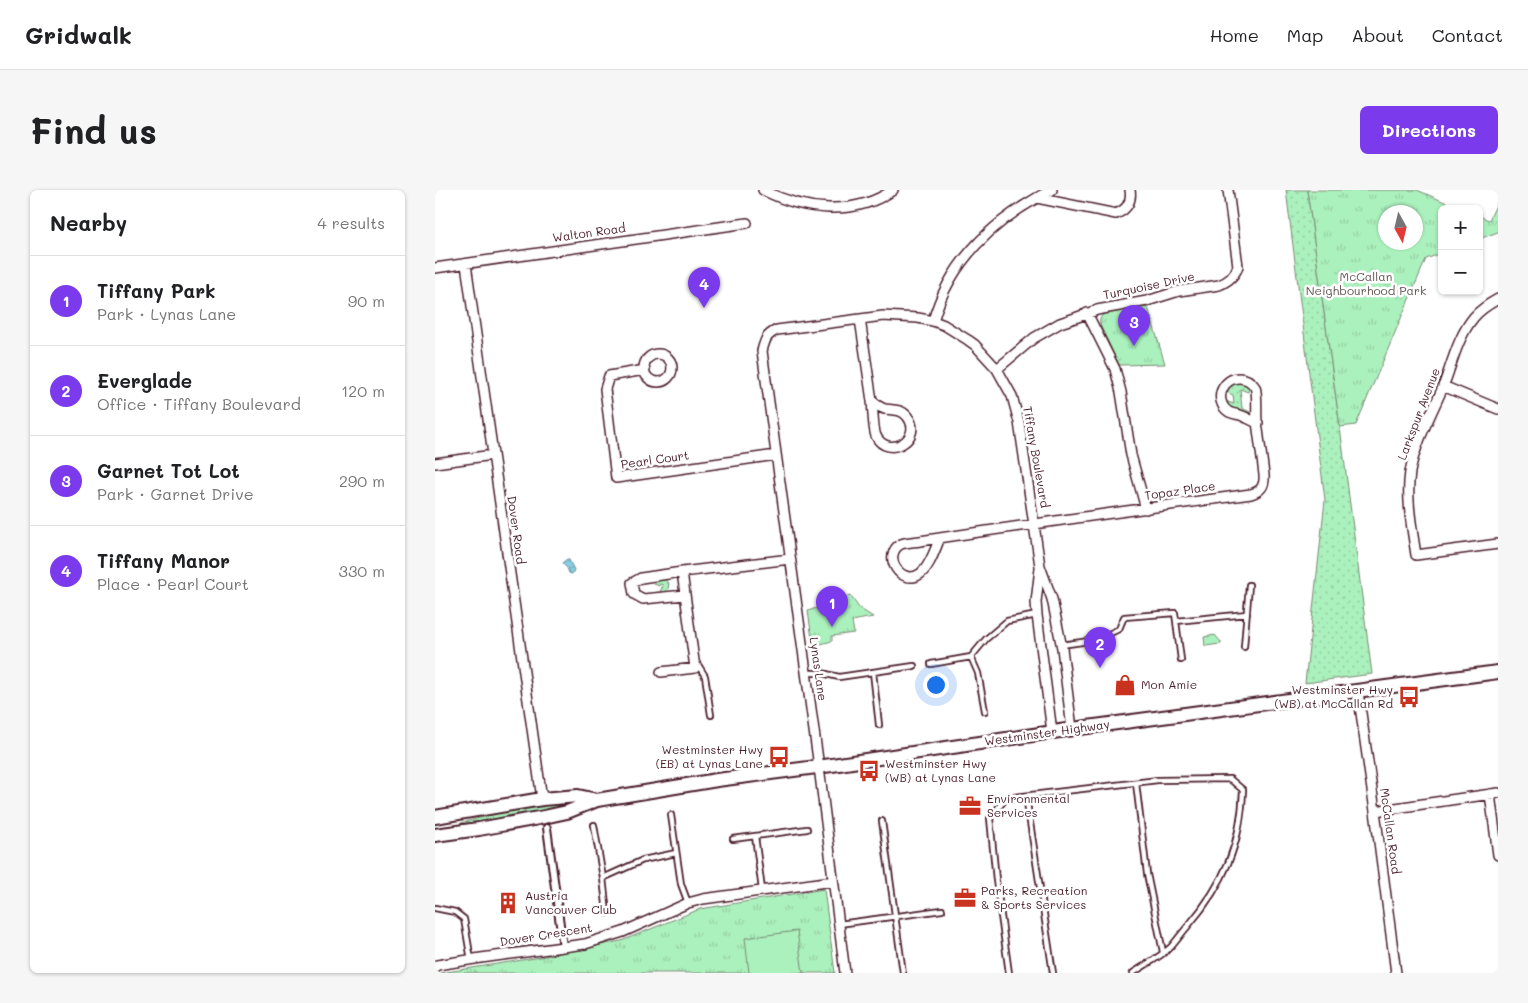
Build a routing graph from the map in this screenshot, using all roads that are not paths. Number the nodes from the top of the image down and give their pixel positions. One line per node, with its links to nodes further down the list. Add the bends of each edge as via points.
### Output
1 (763, 190): 2 (street, via 795,203 827,209 863,204)
2 (893, 190)
3 (1052, 190): 6 (street)
4 (1130, 190): 6 (street, via 1128,206 1116,214)
5 (1228, 190): 11 (street, Turquoise Drive, via 1238,266 1232,278 1225,283)
6 (1037, 198): 13 (street, via 991,230 970,252 945,288)
7 (747, 224): 8 (street, Walton Road)
8 (466, 264): 9 (street, Walton Road); 21 (street, Dover Road)
9 (435, 268)
10 (1498, 299): 17 (street, Larkspur Avenue, via 1481,310 1471,322)
11 (1087, 313): 15 (street, Turquoise Drive, via 1034,338); 24 (street, via 1115,369 1131,455)
12 (860, 319): 13 (street, Tiffany Boulevard, via 911,316); 14 (street, Tiffany Boulevard, via 777,330); 18 (street)
13 (933, 321): 15 (street, Tiffany Boulevard, via 975,345)
14 (765, 338): 22 (street, Lynas Lane, via 762,352)
15 (997, 369): 25 (street, Tiffany Boulevard, via 1017,410)
16 (645, 370): 22 (street, Pearl Court, via 609,376 605,389 616,478)
17 (1443, 386): 19 (street); 27 (street, Larkspur Avenue, via 1410,472 1409,497 1416,555)
18 (872, 401): 18 (street, via 874,430 879,440 889,446 906,441 911,430 909,418 899,410 881,407)
19 (1498, 409)
20 (1257, 424): 20 (street, Topaz Place, via 1257,393 1253,384 1245,379 1230,380 1221,393 1225,408); 24 (street, Topaz Place, via 1265,481 1257,492)
21 (493, 455): 23 (street); 57 (street, Dover Road)
22 (776, 455): 28 (street, Lynas Lane)
23 (435, 463)
24 (1146, 509): 25 (street, Topaz Place)
25 (1035, 525): 26 (street, Topaz Place); 29 (street, Tiffany Boulevard)
26 (940, 538): 26 (street, Topaz Place, via 903,543 893,555 893,564 903,576 919,575 925,570)
27 (1498, 544)
28 (790, 559): 30 (street); 46 (street, Lynas Lane)
29 (1040, 566): 34 (street, Tiffany Boulevard); 36 (street, Tiffany Boulevard, via 1052,599)
30 (682, 572): 32 (street); 32 (street, via 641,578 632,583 634,594 643,599)
31 (1249, 586): 33 (lane)
32 (685, 595): 39 (street)
33 (1247, 614): 35 (lane); 37 (lane)
34 (1037, 615): 38 (lane, via 1007,621); 52 (street, Tiffany Boulevard)
35 (1176, 621): 36 (lane, via 1175,613 1124,617 1119,629 1096,640); 40 (lane)
36 (1061, 645): 51 (street, Tiffany Boulevard)
37 (1243, 647)
38 (971, 657): 41 (lane); 48 (lane, via 978,673)
39 (695, 660): 43 (street, via 695,668); 49 (lane, via 705,676)
40 (1181, 660)
41 (931, 664)
42 (914, 666): 44 (lane)
43 (661, 672)
44 (873, 672): 46 (lane, via 839,677); 50 (lane)
45 (1498, 672): 47 (main road, Westminster Highway)
46 (806, 673): 53 (street, Lynas Lane)
47 (1358, 692): 51 (main road, Westminster Highway); 59 (street, McCallan Road)
48 (985, 711)
49 (711, 715)
50 (879, 725)
51 (1072, 729): 52 (main road, Westminster Highway)
52 (1052, 732): 53 (main road, Westminster Highway)
53 (819, 767): 58 (main road, Westminster Highway); 72 (street, Lynas Lane)
54 (1136, 783): 56 (lane); 81 (lane, via 1147,874); 81 (lane, via 1230,779 1243,790 1236,842 1225,873 1203,909)
55 (1494, 794): 59 (street); 70 (street)
56 (1026, 796): 86 (lane, via 1006,798 990,818); 87 (lane)
57 (542, 799): 58 (main road, Westminster Highway, via 578,796); 61 (main road, Westminster Highway)
58 (597, 800): 66 (main road, Westminster Highway, via 567,812)
59 (1375, 810): 89 (street, McCallan Road)
60 (671, 815): 69 (lane)
61 (435, 817)
62 (882, 821): 78 (lane)
63 (594, 825): 71 (lane)
64 (547, 828): 80 (street)
65 (807, 829): 67 (lane)
66 (435, 835)
67 (755, 836): 68 (lane); 73 (lane)
68 (733, 839)
69 (676, 853): 71 (lane, via 643,860); 74 (lane)
70 (1498, 855)
71 (603, 878): 77 (lane)
72 (833, 881): 73 (street, Dover Crescent); 79 (street, Lynas Lane)
73 (762, 890): 74 (street, Dover Crescent)
74 (687, 903): 80 (street, Dover Crescent, via 623,932)
75 (435, 908): 82 (lane, via 455,912 464,919)
76 (943, 910): 78 (lane)
77 (607, 913)
78 (895, 917): 79 (lane); 85 (lane)
79 (839, 924): 84 (street, Lynas Lane)
80 (563, 947): 82 (street, Dover Crescent)
81 (1163, 952): 88 (lane)
82 (471, 960): 83 (street, Dover Crescent)
83 (435, 967)
84 (845, 973)
85 (903, 973)
86 (1009, 973)
87 (1053, 973)
88 (1133, 973)
89 (1396, 973)

